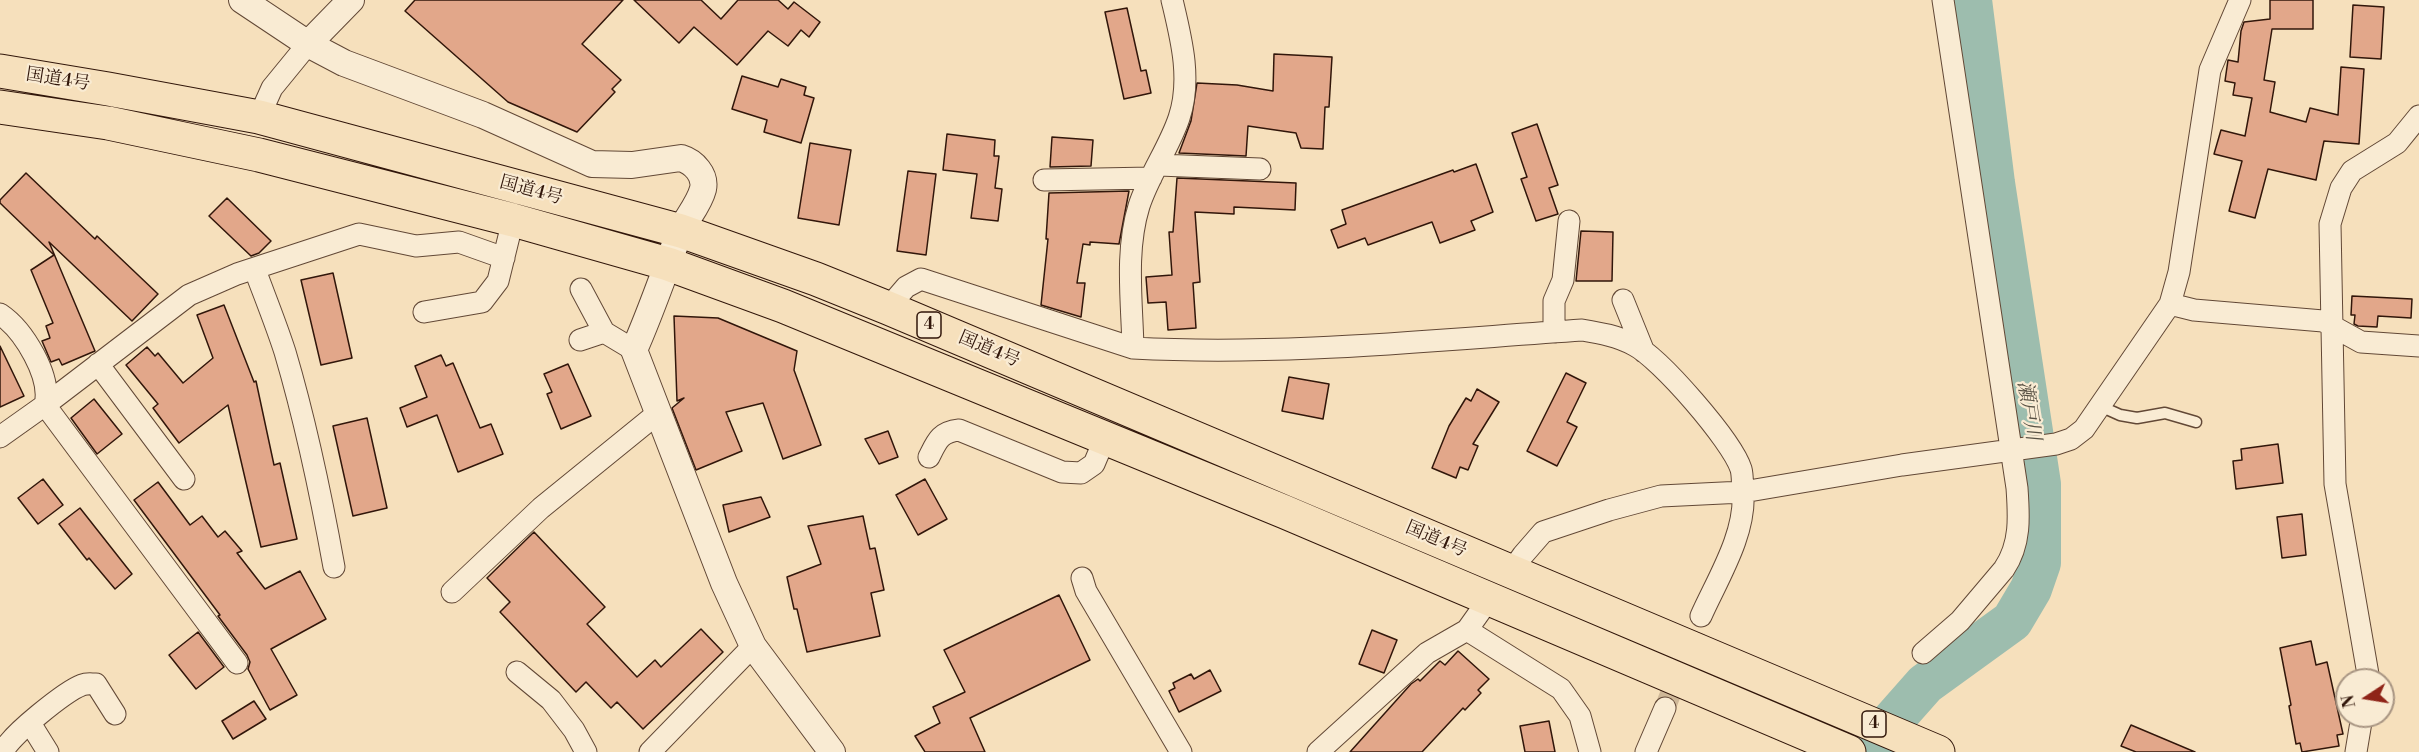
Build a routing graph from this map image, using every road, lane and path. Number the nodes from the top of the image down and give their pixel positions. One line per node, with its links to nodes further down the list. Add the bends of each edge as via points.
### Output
1 (242, 0): 6 (street)
2 (351, 0): 6 (street)
3 (1172, 0): 12 (street, via 1183,44 1185,84 1179,117)
4 (1942, 0): 41 (street)
5 (2240, 0): 22 (street, via 2210,70 2179,272)
6 (308, 44): 10 (street, via 272,88); 16 (street, via 344,63 483,115 592,164 689,161 699,170 703,190)
7 (0, 71): 10 (highway, 国道4号 / 4)
8 (0, 107): 14 (highway, 国道4号 / 4, via 108,123 259,155)
9 (2419, 116): 26 (street, via 2397,143 2352,171 2341,188 2330,224)
10 (259, 117): 16 (highway, 国道4号 / 4)
11 (1260, 169): 12 (street)
12 (1155, 172): 13 (street); 31 (street, via 1139,207 1131,261)
13 (1044, 180)
14 (513, 220): 17 (street); 18 (highway, 国道4号 / 4)
15 (1569, 221): 28 (street, via 1563,280 1554,301)
16 (681, 231): 18 (street); 23 (highway, 国道4号 / 4)
17 (504, 258): 19 (street, via 459,242 416,246 359,234); 24 (street, via 498,281 482,302)
18 (668, 264): 32 (street); 40 (highway, 国道4号 / 4, via 783,306)
19 (255, 270): 34 (street, via 189,295); 45 (street, via 298,400)
20 (582, 289): 27 (street)
21 (1623, 300): 33 (street)
22 (2170, 304): 26 (street, via 2194,310 2323,321); 36 (street)
23 (888, 308): 31 (street, via 906,287 921,279); 46 (highway, 国道4号 / 4)
24 (424, 312)
25 (0, 314): 35 (street, via 32,351 48,394)
26 (2333, 327): 30 (street, via 2361,342); 55 (street, via 2335,484)
27 (604, 332): 29 (street); 32 (street)
28 (1554, 332): 31 (street, via 1306,349); 33 (street, via 1582,330 1608,334)
29 (580, 340)
30 (2419, 346)
31 (1133, 348)
32 (634, 350): 37 (street)
33 (1644, 352): 44 (street, via 1659,362 1727,442 1741,470)
34 (98, 364): 35 (street); 43 (street)
35 (45, 405): 39 (street); 54 (street)
36 (2100, 406): 38 (lane, via 2137,418 2165,413); 41 (street, via 2084,429 2071,439)
37 (658, 412): 48 (street, via 541,508); 52 (street, via 724,583)
38 (2196, 422)
39 (0, 437)
40 (1105, 438): 42 (street, via 1094,465 1074,474 959,430 941,435); 49 (highway, 国道4号 / 4)
41 (2015, 450): 44 (street); 53 (street, via 2019,522 2011,560 1960,621)
42 (929, 457)
43 (184, 479)
44 (1743, 492): 46 (street, via 1661,496 1543,532); 50 (street, via 1741,525)
45 (334, 567)
46 (1512, 572): 61 (highway, 国道4号 / 4)
47 (1082, 578): 67 (street)
48 (452, 592)
49 (1489, 599): 51 (street); 71 (highway, 国道4号 / 4)
50 (1701, 616)
51 (1467, 630): 68 (street, via 1427,653); 69 (street, via 1561,689 1580,716)
52 (753, 646): 65 (street); 66 (street)
53 (1923, 652)
54 (237, 663)
55 (2367, 668)
56 (517, 672): 64 (street, via 551,700)
57 (1665, 708): 70 (street)
58 (116, 714): 59 (street, via 96,684 85,684 71,690)
59 (30, 723): 62 (street, via 6,744); 63 (street)
60 (2360, 728): 72 (street)
61 (1933, 750)
62 (3, 752)
63 (48, 752)
64 (586, 752)
65 (650, 752)
66 (832, 752)
67 (1181, 752)
68 (1318, 752)
69 (1590, 752)
70 (1646, 752)
71 (1849, 752)
72 (2356, 752)

